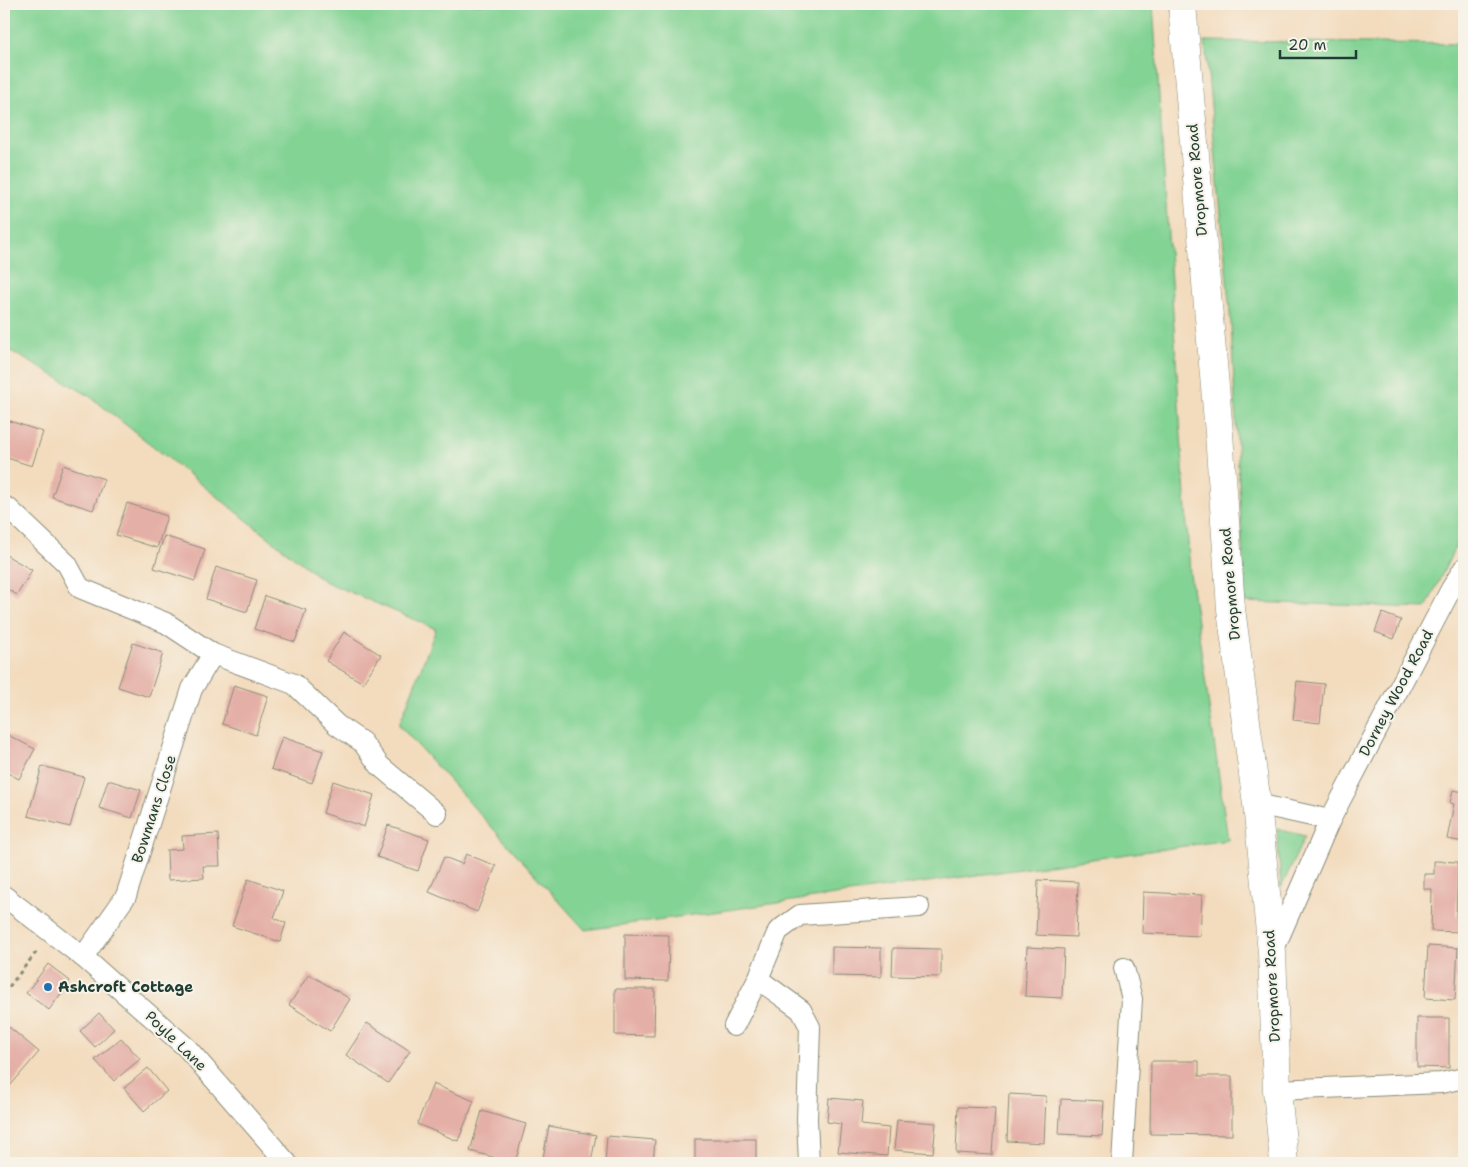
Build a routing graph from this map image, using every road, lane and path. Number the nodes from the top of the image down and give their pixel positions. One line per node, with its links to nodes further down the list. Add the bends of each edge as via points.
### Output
1 (1182, 4): 5 (street, Dropmore Road, via 1231,609)
2 (4, 506): 4 (street, via 66,564 80,588 166,623)
3 (1464, 568): 7 (street, Dorney Wood Road)
4 (213, 654): 6 (street, via 294,684 337,725 362,742 380,766); 12 (street, Bowmans Close, via 192,689 126,896)
5 (1257, 804): 7 (street); 11 (street, Dropmore Road)
6 (438, 814)
7 (1330, 820): 11 (street, Dorney Wood Road)
8 (4, 896): 10 (street, Poyle Lane)
9 (919, 907): 14 (street, via 800,915 778,931)
10 (52, 932): 12 (street, Poyle Lane); 15 (path)
11 (1272, 952): 18 (street, Dropmore Road)
12 (83, 957): 19 (street, Poyle Lane, via 187,1048)
13 (1124, 968): 21 (street, via 1132,999)
14 (758, 979): 16 (street); 20 (street, via 801,1010 810,1026)
15 (4, 993)
16 (734, 1026)
17 (1464, 1078): 18 (street, via 1441,1083)
18 (1277, 1090): 22 (street, Dropmore Road)
19 (287, 1163)
20 (809, 1163)
21 (1122, 1163)
22 (1284, 1163)

